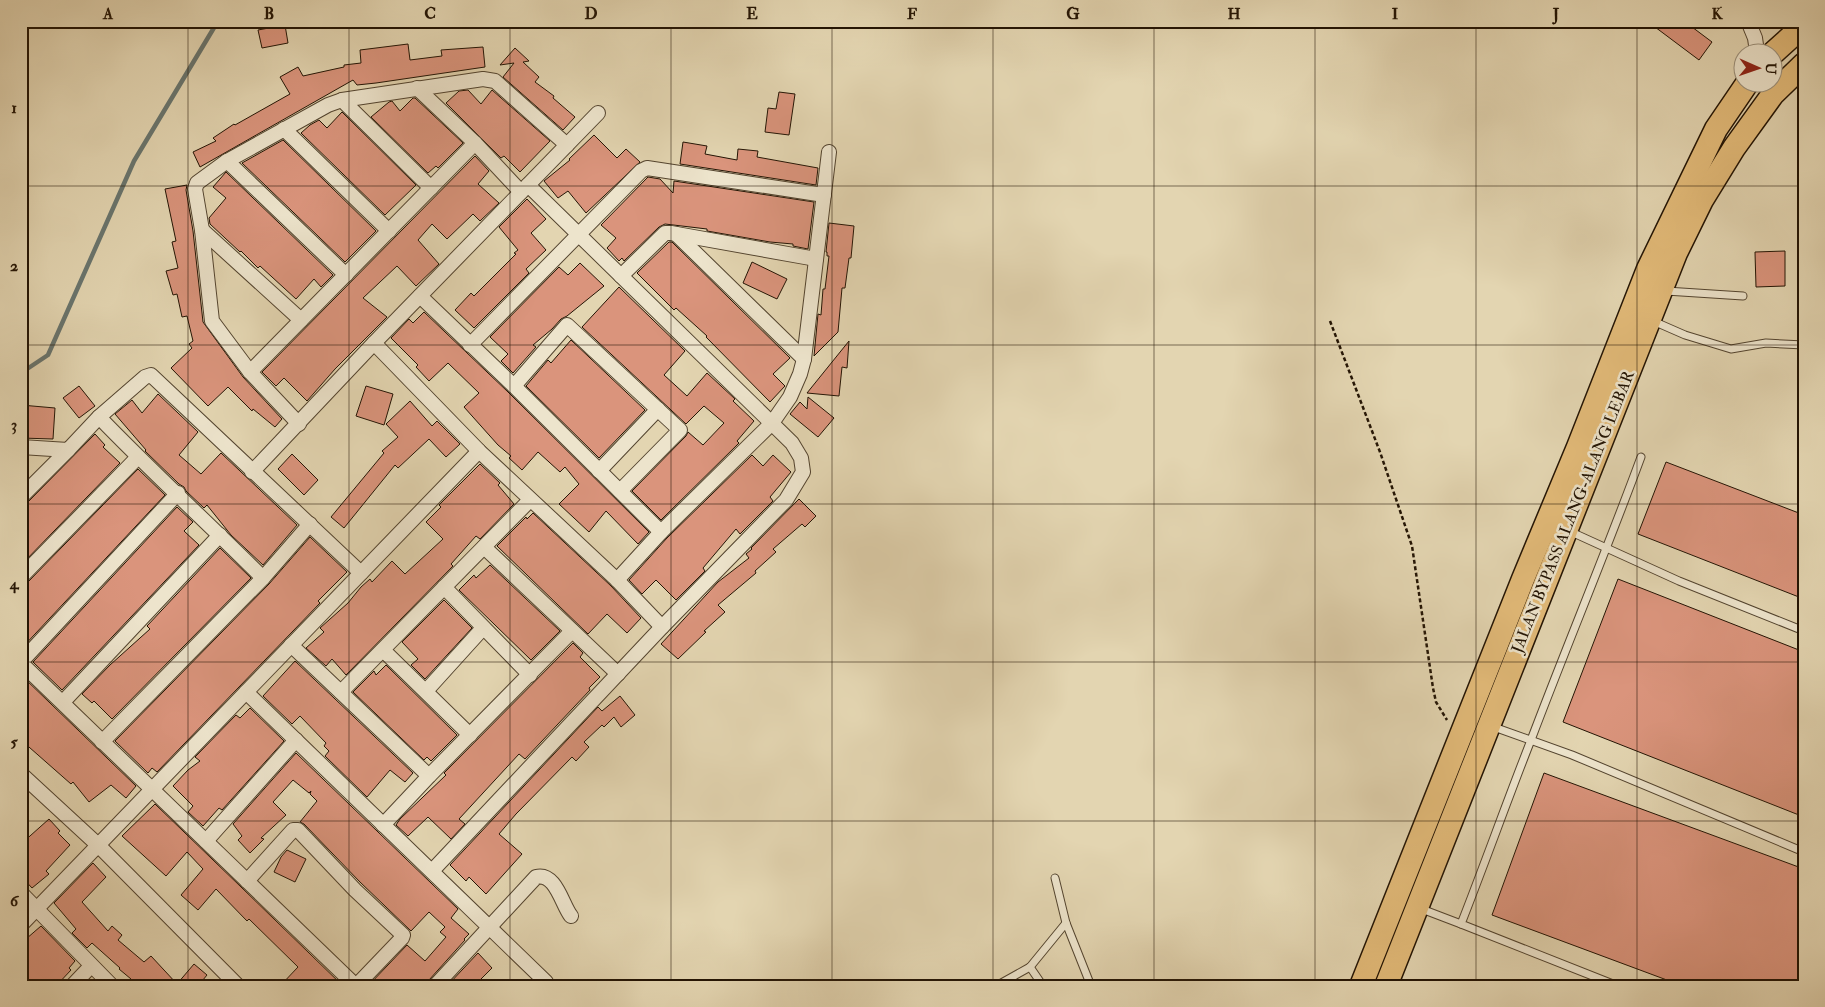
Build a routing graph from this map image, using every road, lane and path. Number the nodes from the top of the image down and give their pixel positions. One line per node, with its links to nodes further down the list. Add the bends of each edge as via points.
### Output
1 (1748, 21): 3 (street)
2 (1804, 26): 4 (highway)
3 (1755, 42)
4 (1782, 45)
5 (1804, 64): 25 (highway, JALAN BYPASS ALANG-ALANG LEBAR, via 1773,94 1734,148 1702,200)
6 (417, 88): 8 (street); 11 (street); 12 (street, via 483,79 495,81)
7 (1741, 92): 76 (highway, JALAN BYPASS ALANG-ALANG LEBAR, via 1716,129 1648,269 1523,579)
8 (342, 100): 10 (street); 15 (street)
9 (598, 113): 12 (street)
10 (284, 129): 14 (street); 19 (street)
11 (475, 144): 15 (street); 16 (street)
12 (567, 145): 16 (street)
13 (830, 152): 17 (street)
14 (227, 161): 18 (street, via 197,183 195,189); 23 (street)
15 (431, 188): 19 (street)
16 (524, 189): 21 (street); 26 (street)
17 (824, 195): 21 (street, via 648,168 642,170); 22 (street)
18 (202, 230): 28 (street); 35 (street, via 212,321)
19 (389, 231): 23 (street)
20 (676, 234): 22 (street); 24 (street, via 665,233); 34 (street)
21 (579, 235): 24 (street); 32 (street)
22 (816, 259): 34 (street)
23 (346, 275): 28 (street)
24 (621, 276): 39 (street)
25 (1662, 290): 27 (lane); 29 (highway, JALAN BYPASS ALANG-ALANG LEBAR)
26 (420, 296): 31 (street); 32 (street)
27 (1743, 296)
28 (301, 320): 35 (street)
29 (1650, 320): 33 (lane, via 1731,349 1766,343); 53 (highway, JALAN BYPASS ALANG-ALANG LEBAR)
30 (1330, 321): 76 (path, via 1412,546 1436,702 1443,715)
31 (374, 343): 40 (street); 43 (street)
32 (470, 345): 36 (street)
33 (1804, 345)
34 (804, 359): 39 (street, via 790,398)
35 (250, 372): 40 (street)
36 (514, 386): 37 (street, via 567,325); 46 (street)
37 (658, 409): 46 (street); 48 (street, via 680,430)
38 (99, 417): 42 (street); 44 (street); 47 (street, via 151,375)
39 (772, 423): 54 (street); 63 (street, via 792,443 801,458 802,472 797,484 786,500)
40 (299, 424): 47 (street)
41 (21, 447): 42 (street)
42 (68, 450): 50 (street)
43 (479, 451): 51 (street); 58 (street)
44 (138, 456): 49 (street); 59 (street)
45 (1641, 457): 57 (lane)
46 (599, 471): 48 (street)
47 (252, 472): 52 (street)
48 (620, 491): 54 (street)
49 (178, 493): 55 (street); 69 (street)
50 (21, 497)
51 (530, 500): 56 (street); 61 (street)
52 (310, 524): 58 (street); 60 (street)
53 (1567, 530): 57 (lane); 76 (highway, JALAN BYPASS ALANG-ALANG LEBAR)
54 (661, 532): 61 (street)
55 (220, 535): 60 (street); 75 (street)
56 (484, 547): 62 (street); 65 (street)
57 (1608, 548): 66 (lane, via 1679,581); 79 (lane)
58 (361, 573): 67 (street)
59 (21, 577)
60 (263, 578): 80 (street)
61 (617, 580): 63 (street)
62 (444, 587): 64 (street); 68 (street)
63 (662, 627): 70 (street)
64 (483, 628): 71 (street); 72 (street)
65 (572, 631): 70 (street); 71 (street)
66 (1804, 631)
67 (291, 646): 73 (street); 74 (street)
68 (383, 650): 72 (street); 74 (street)
69 (21, 662): 75 (street)
70 (618, 674): 88 (street)
71 (530, 675): 77 (street)
72 (426, 691): 77 (street)
73 (246, 692): 78 (street); 83 (street)
74 (341, 692): 82 (street)
75 (63, 702): 80 (street)
76 (1475, 725): 79 (lane); 92 (highway, JALAN BYPASS ALANG-ALANG LEBAR); 110 (highway, JALAN BYPASS ALANG-ALANG LEBAR)
77 (470, 735): 82 (street)
78 (296, 740): 84 (street); 85 (street)
79 (1531, 740): 87 (lane); 96 (lane)
80 (102, 742): 83 (street)
81 (21, 774): 86 (street)
82 (429, 776): 84 (street)
83 (152, 790): 85 (street); 86 (street)
84 (383, 826): 88 (street)
85 (206, 841): 90 (street)
86 (98, 845): 93 (street); 103 (street)
87 (1804, 852)
88 (432, 871): 98 (street)
89 (1055, 878): 95 (lane)
90 (247, 880): 104 (street); 104 (street, via 293,830 298,830 403,935)
91 (21, 893): 93 (street)
92 (1417, 907): 96 (lane); 111 (highway, JALAN BYPASS ALANG-ALANG LEBAR)
93 (37, 908): 97 (street); 99 (street)
94 (572, 916): 98 (street, via 554,885 538,876)
95 (1066, 923): 100 (lane); 109 (lane)
96 (1461, 924): 112 (lane)
97 (21, 925)
98 (490, 927): 105 (street); 106 (street)
99 (91, 966): 101 (street); 102 (street)
100 (1030, 967): 107 (lane); 108 (lane)
101 (72, 986)
102 (112, 986)
103 (238, 986)
104 (356, 986)
105 (435, 986)
106 (547, 986)
107 (996, 986)
108 (1043, 986)
109 (1091, 986)
110 (1361, 986)
111 (1386, 986)
112 (1618, 986)

